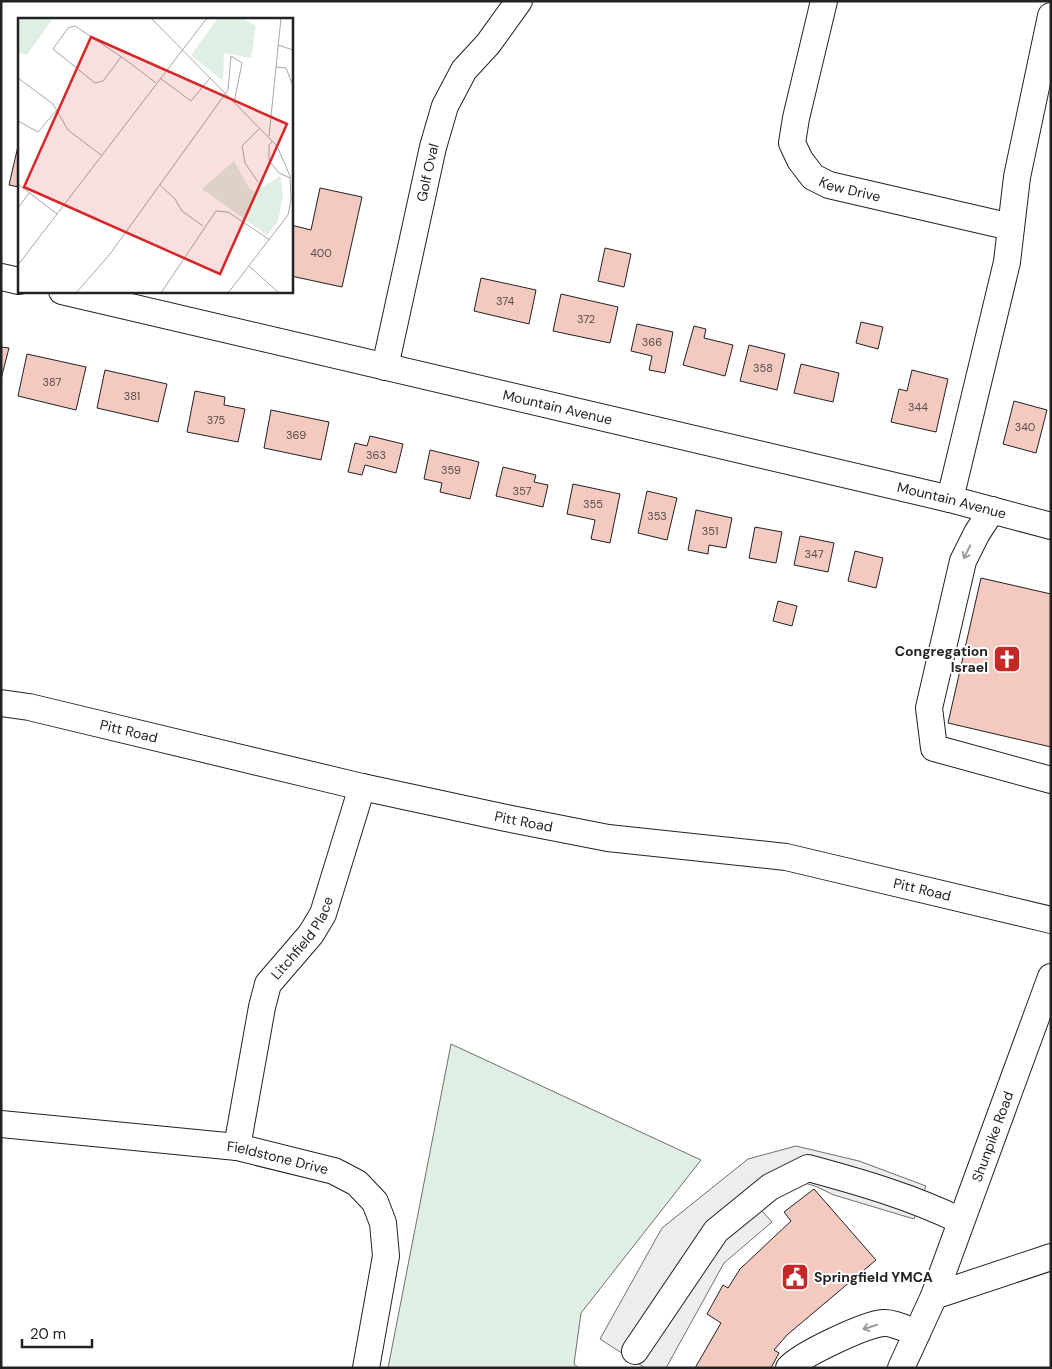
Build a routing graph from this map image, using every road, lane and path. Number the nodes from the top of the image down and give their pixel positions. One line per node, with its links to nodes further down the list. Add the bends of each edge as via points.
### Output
1 (519, 1): 8 (street, Golf Oval, via 488,44 464,70 445,106 433,147)
2 (824, 1): 4 (street, Kew Drive, via 792,143 813,177 829,184)
3 (1051, 16): 4 (street, via 1017,178)
4 (1011, 226): 9 (street, via 1007,262)
5 (1, 277): 6 (street)
6 (18, 281)
7 (66, 292): 8 (street, Mountain Avenue)
8 (385, 367): 9 (street, Mountain Avenue)
9 (950, 499): 10 (street, Mountain Avenue)
10 (992, 510): 11 (street, Mountain Avenue); 13 (street, one-way to 13, via 963,561 930,708 934,748)
11 (1051, 526)
12 (1, 703): 14 (street, Pitt Road, via 30,707)
13 (1051, 780)
14 (362, 787): 15 (street, Pitt Road, via 608,838 786,857); 19 (street, Litchfield Place, via 323,914 268,984)
15 (1051, 920)
16 (1051, 978): 17 (street, Shunpike Road)
17 (1045, 1008): 20 (street, Shunpike Road)
18 (1, 1124): 19 (street, Fieldstone Drive)
19 (237, 1147): 25 (street, Fieldstone Drive, via 334,1171 358,1183 375,1202 383,1223 386,1256)
20 (961, 1221): 22 (street, Shunpike Road); 24 (street, via 930,1206 808,1168 770,1187 716,1231)
21 (1051, 1258): 22 (street)
22 (934, 1296): 23 (street, Shunpike Road)
23 (917, 1333): 26 (street, one-way to 26, via 885,1322 810,1352); 27 (street, Shunpike Road)
24 (635, 1351)
25 (366, 1368)
26 (789, 1368)
27 (901, 1368)

